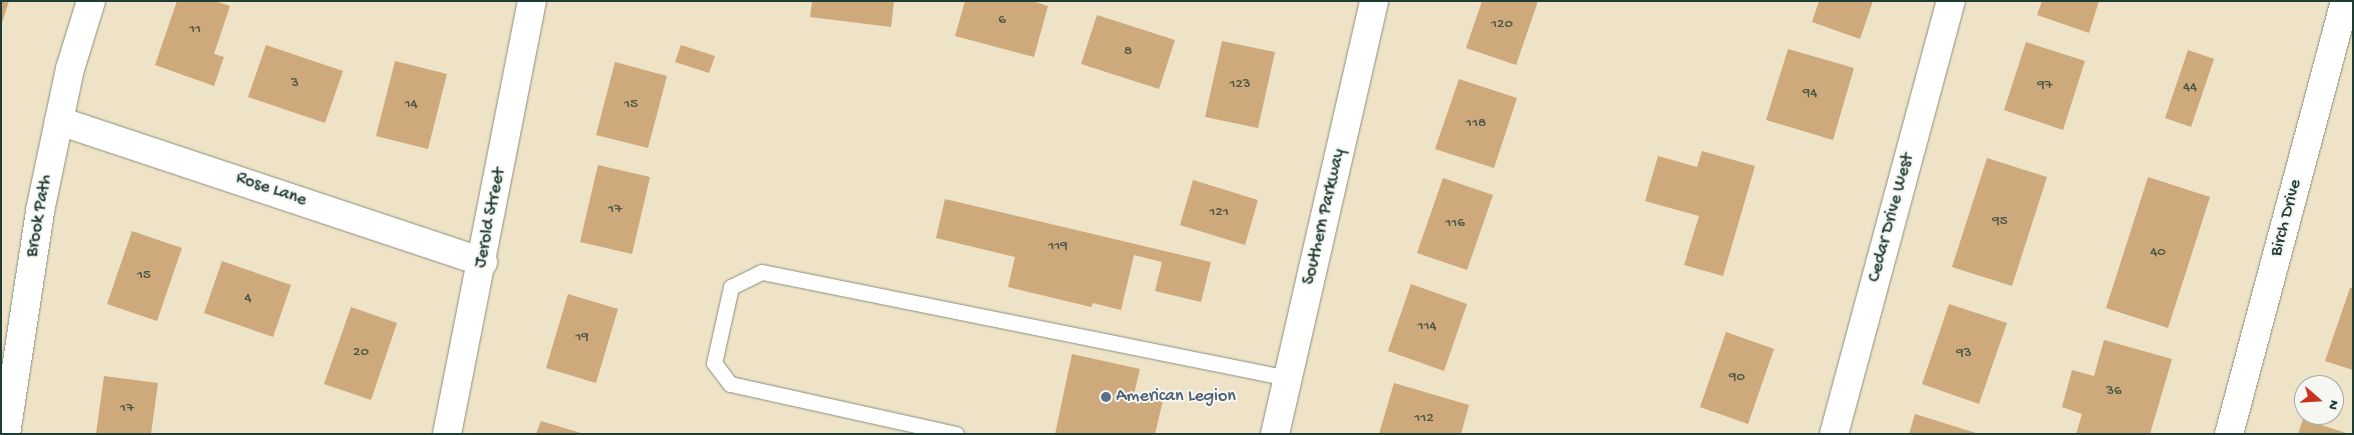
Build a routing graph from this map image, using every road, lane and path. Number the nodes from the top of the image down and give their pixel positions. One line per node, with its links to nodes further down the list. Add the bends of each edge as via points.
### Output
1 (91, 1): 6 (street, Brook Path, via 70,69)
2 (532, 1): 7 (street, Jerold Street)
3 (1374, 1): 8 (street, Southern Parkway)
4 (1951, 1): 13 (street, Cedar Drive West)
5 (2345, 1): 14 (street, Birch Drive)
6 (59, 121): 7 (street, Rose Lane); 9 (street, Brook Path, via 40,211)
7 (483, 262): 10 (street, Jerold Street)
8 (1288, 378): 11 (lane, via 762,272 731,286 714,363 730,384); 12 (street, Southern Parkway)
9 (6, 434)
10 (447, 434)
11 (956, 434)
12 (1275, 434)
13 (1834, 434)
14 (2229, 434)

